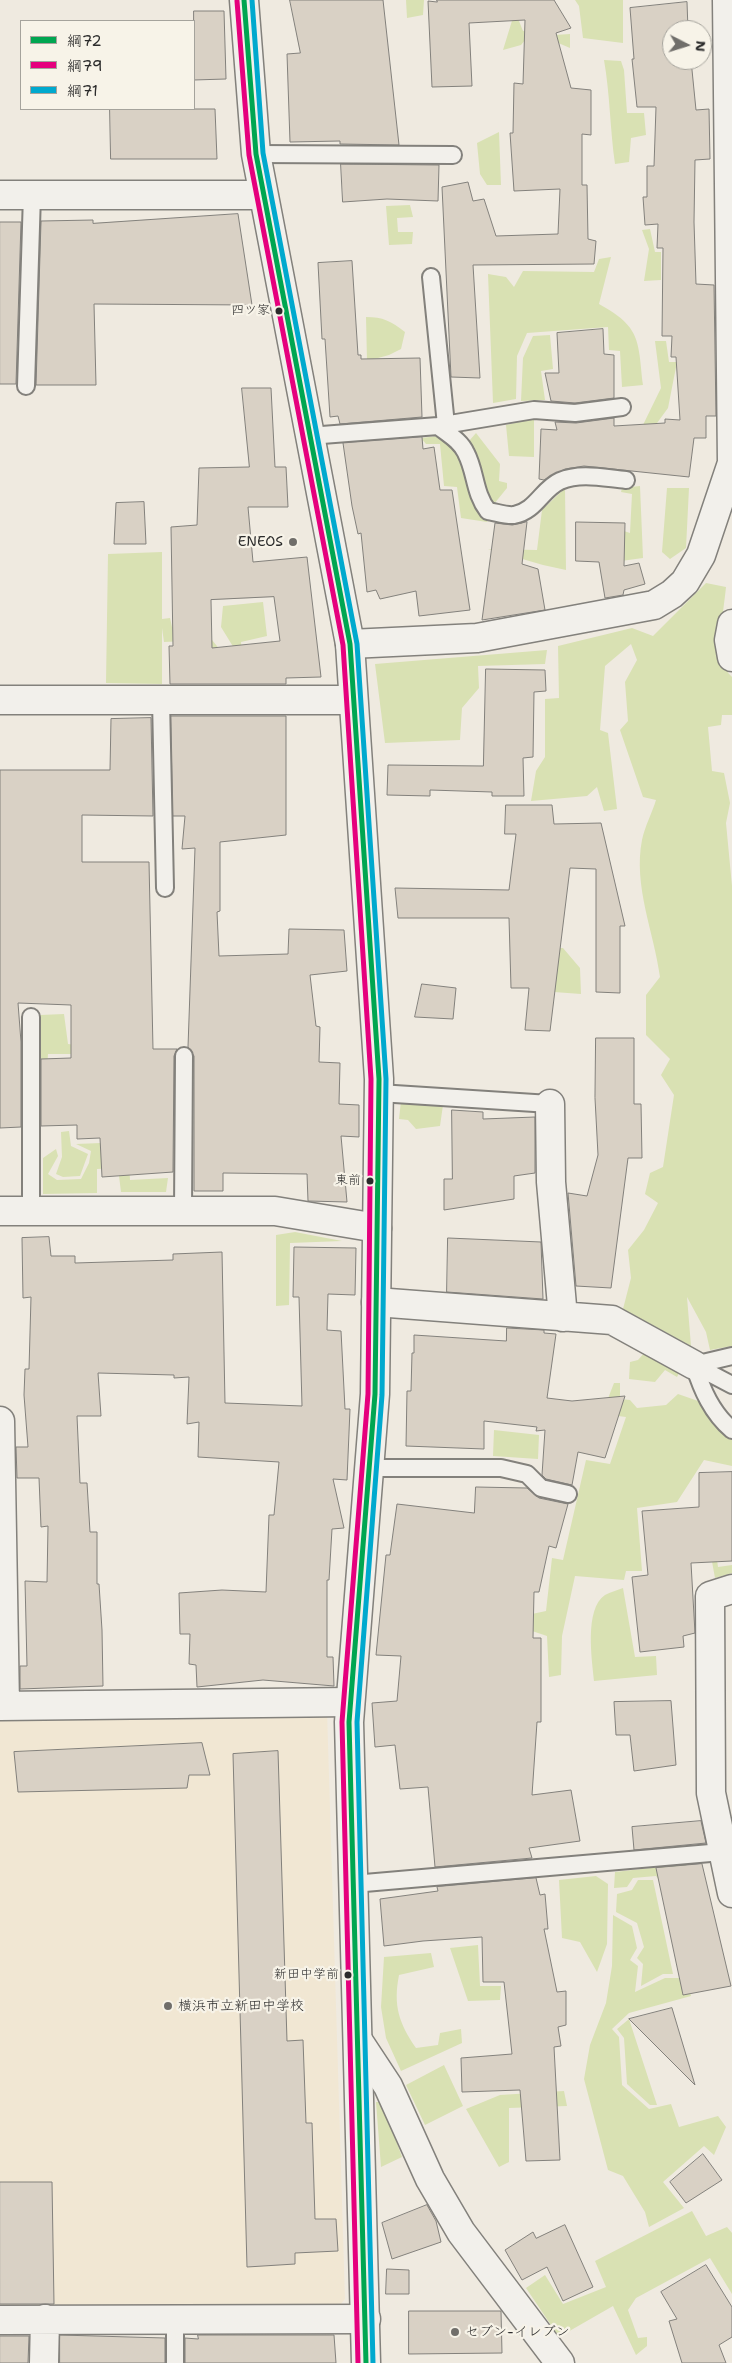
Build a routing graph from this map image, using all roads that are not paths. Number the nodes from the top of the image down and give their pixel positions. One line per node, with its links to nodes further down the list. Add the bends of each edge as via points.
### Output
1 (244, 0): 3 (street)
2 (727, 0): 13 (street)
3 (256, 154): 4 (lane); 7 (street)
4 (453, 155)
5 (0, 195): 6 (street)
6 (32, 195): 7 (street); 9 (lane)
7 (263, 195): 12 (street)
8 (431, 277): 11 (lane)
9 (26, 386)
10 (622, 407): 11 (lane, via 575,413 534,410)
11 (442, 426): 12 (lane); 14 (lane, via 466,451 480,500 488,511 513,515 532,507 559,481 572,477)
12 (309, 436): 16 (street)
13 (732, 463): 16 (street, via 701,555 685,582 654,605 476,638)
14 (626, 480)
15 (732, 624): 17 (street, via 729,640)
16 (350, 644): 20 (street)
17 (732, 657)
18 (0, 700): 19 (street)
19 (161, 700): 20 (street); 21 (lane)
20 (353, 700): 24 (street)
21 (165, 888)
22 (31, 1017): 27 (lane)
23 (184, 1056): 28 (lane)
24 (378, 1093): 25 (lane); 29 (street)
25 (550, 1104): 31 (street, via 551,1182)
26 (0, 1211): 27 (street)
27 (31, 1211): 28 (street)
28 (183, 1211): 29 (street, via 275,1211)
29 (377, 1228): 30 (street)
30 (376, 1302): 31 (street); 38 (street, via 375,1394)
31 (563, 1316): 33 (street, via 612,1320)
32 (732, 1356): 33 (lane)
33 (694, 1366): 34 (lane); 37 (lane, via 704,1393 722,1422)
34 (732, 1385)
35 (0, 1421): 36 (street)
36 (0, 1430): 42 (street)
37 (732, 1430)
38 (369, 1468): 39 (lane, via 501,1468 527,1474 541,1488); 41 (street)
39 (568, 1494)
40 (732, 1589): 43 (street, via 710,1596 710,1793)
41 (350, 1702): 42 (street); 44 (street)
42 (2, 1706)
43 (722, 1852): 44 (lane); 45 (street)
44 (353, 1884): 46 (street)
45 (732, 1893)
46 (359, 2042): 49 (street); 54 (street, via 388,2086 430,2179 461,2232)
47 (45, 2319): 48 (street); 50 (street); 51 (street)
48 (175, 2319): 49 (street); 52 (lane)
49 (366, 2319): 53 (street)
50 (0, 2320)
51 (44, 2363)
52 (175, 2363)
53 (366, 2363)
54 (560, 2363)

